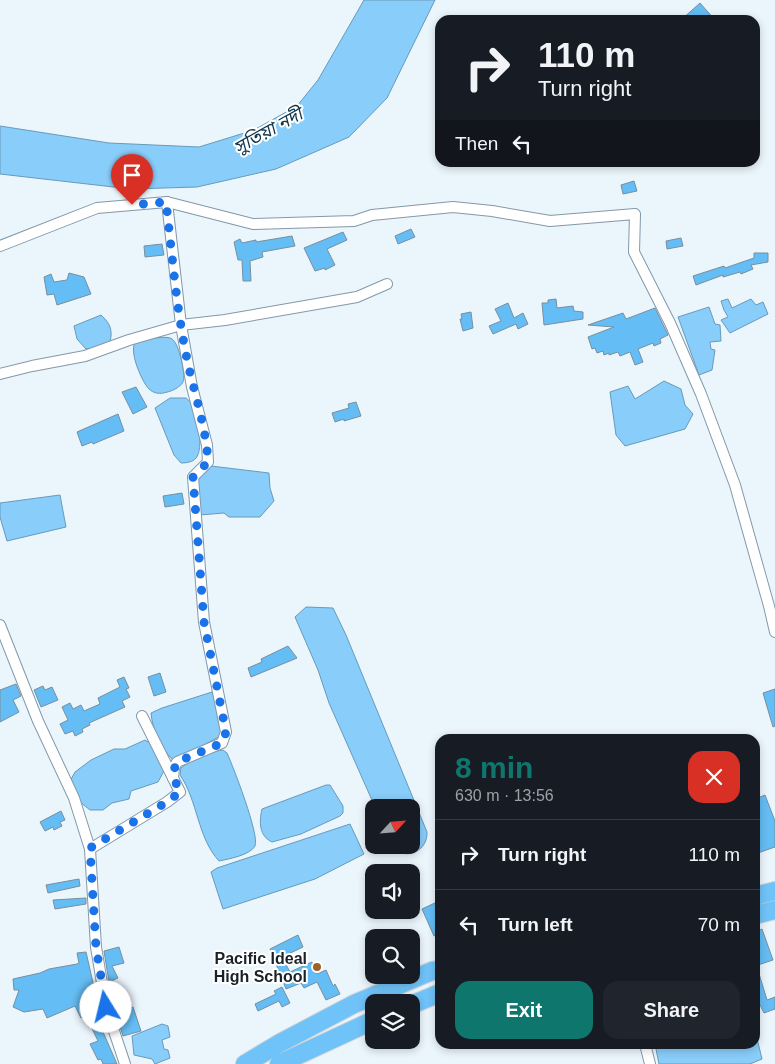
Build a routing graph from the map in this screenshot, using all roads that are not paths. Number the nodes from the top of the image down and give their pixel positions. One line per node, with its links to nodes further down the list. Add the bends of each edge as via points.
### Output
1 (166, 202): 2 (street, via 97,208); 4 (street); 7 (street, via 253,224 354,221 372,215 453,207 550,222 635,214 634,252 670,323 732,476)
2 (0, 246)
3 (387, 284): 4 (street, via 357,297)
4 (180, 325): 5 (street, via 85,356); 9 (street, via 207,445 208,462 193,477 196,530 204,622 226,732 222,743 177,762)
5 (0, 374)
6 (0, 625): 10 (street, via 38,721 74,798)
7 (775, 632)
8 (142, 716): 9 (street)
9 (173, 778): 10 (street, via 180,792)
10 (90, 848): 20 (street, via 97,956 106,1007)
11 (775, 891): 12 (highway)
12 (760, 895)
13 (775, 910): 14 (highway)
14 (760, 914)
15 (435, 971): 21 (highway, via 354,1004)
16 (435, 995): 17 (highway)
17 (420, 1001)
18 (365, 1024): 22 (highway)
19 (646, 1049): 23 (street)
20 (125, 1064)
21 (245, 1064)
22 (279, 1064)
23 (650, 1064)

